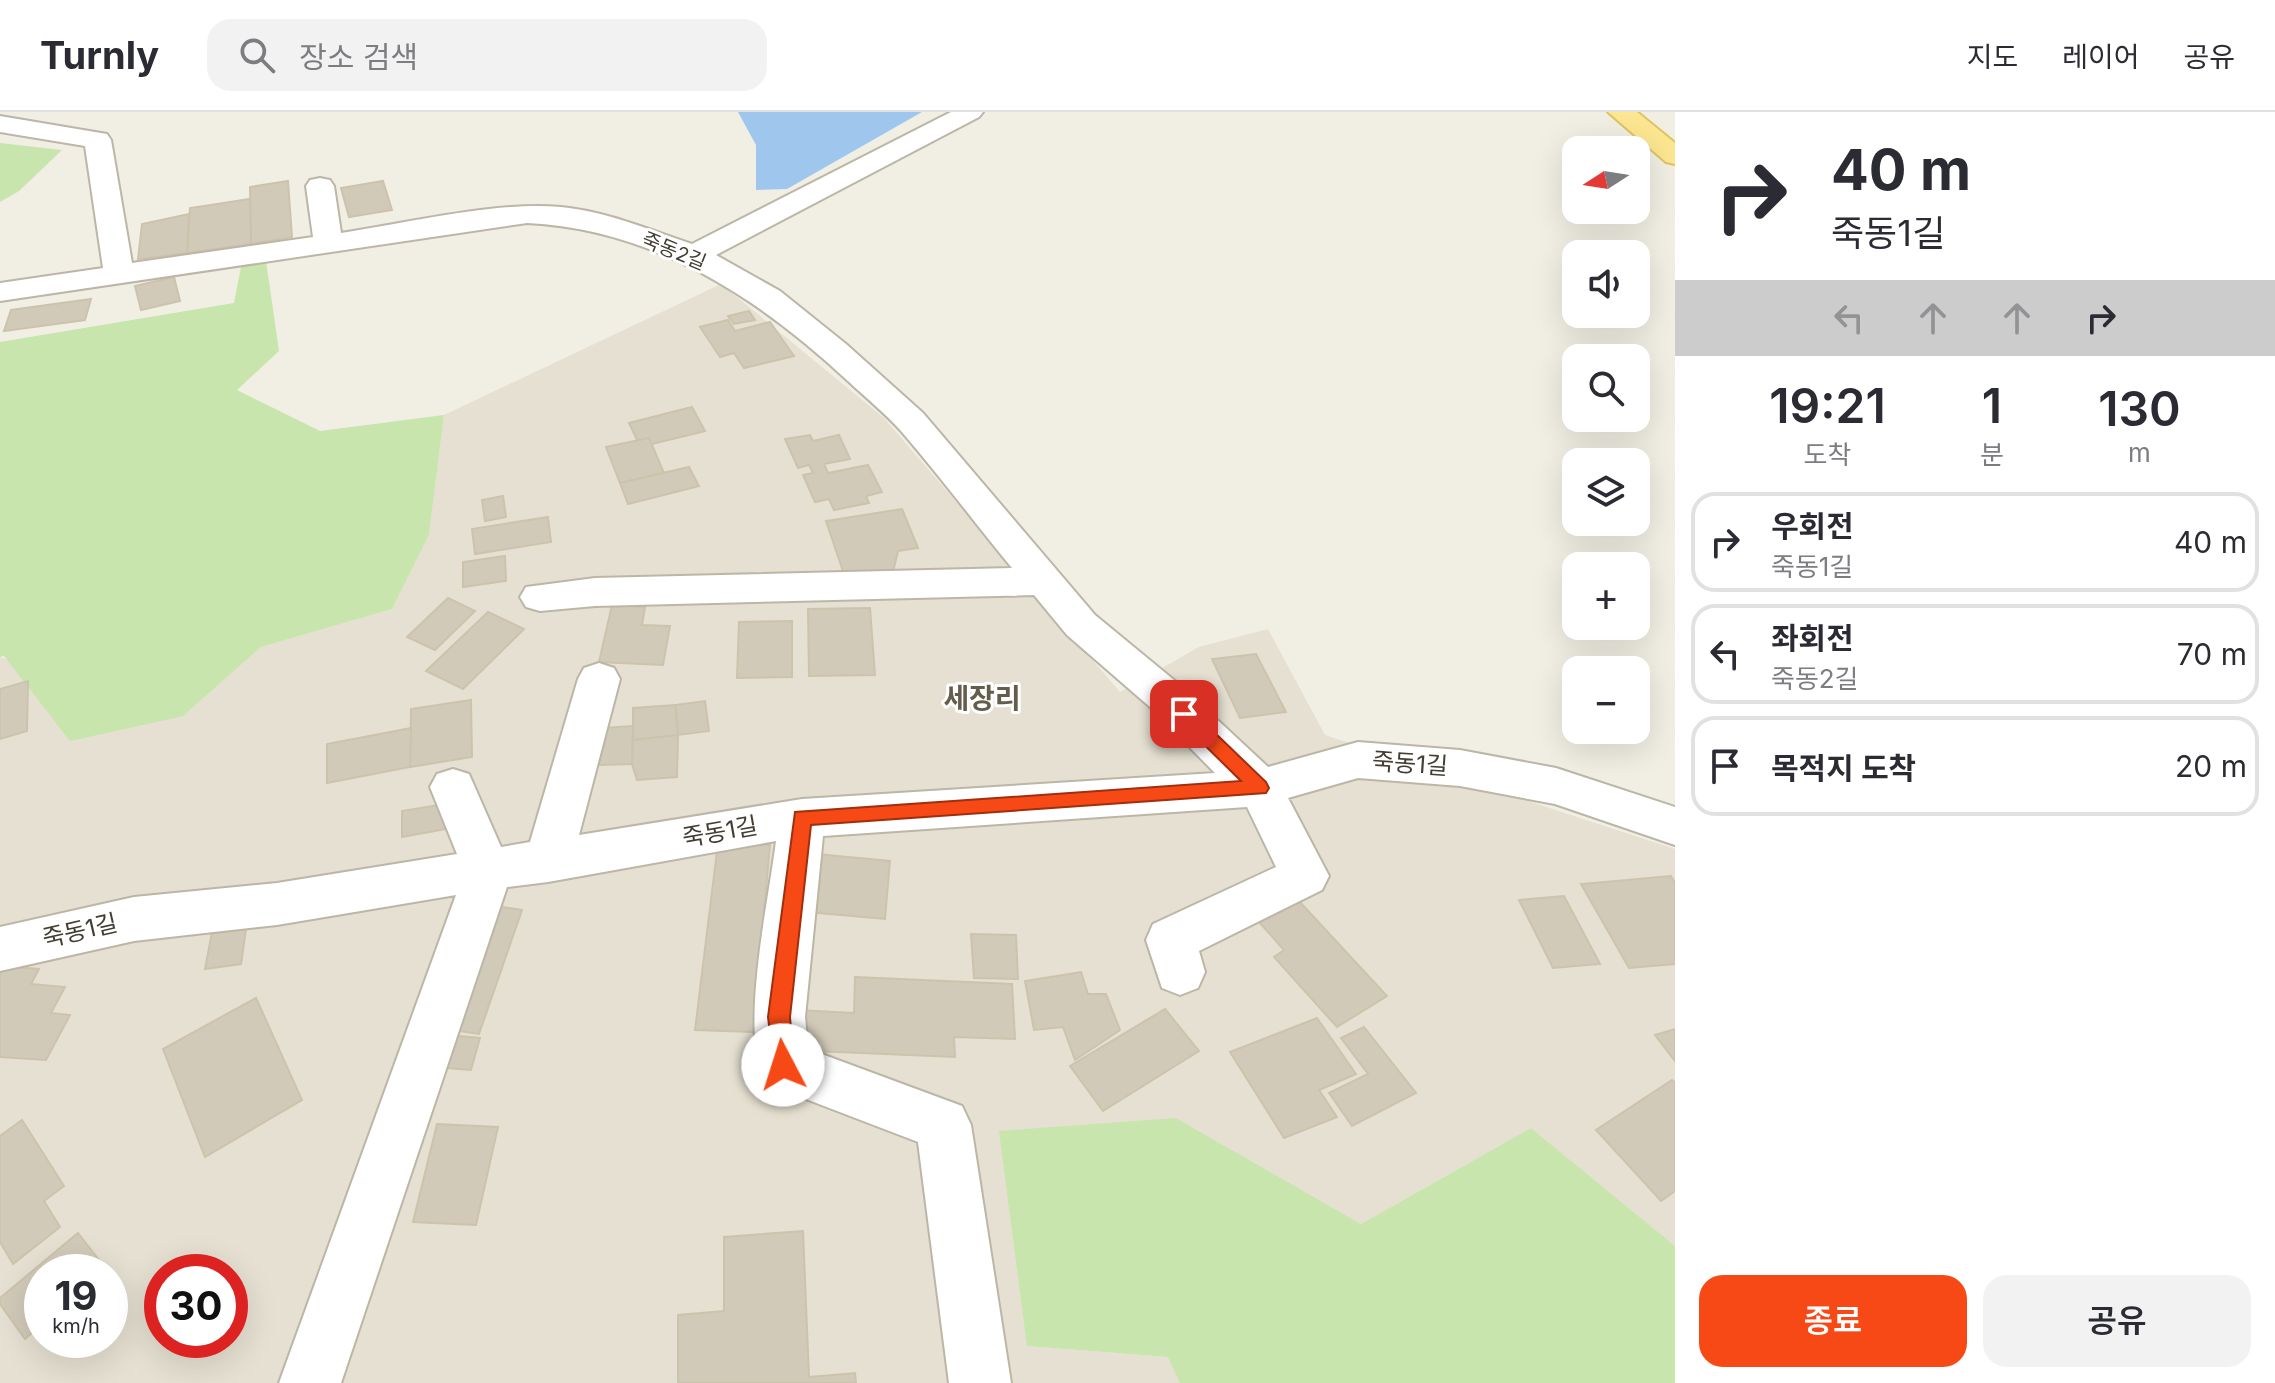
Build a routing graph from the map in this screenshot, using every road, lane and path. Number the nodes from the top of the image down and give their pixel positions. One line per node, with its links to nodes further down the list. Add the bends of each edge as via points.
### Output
1 (970, 112): 7 (street)
2 (1621, 112): 4 (main road)
3 (0, 124): 8 (street, via 98,140)
4 (1675, 156)
5 (320, 186): 6 (street)
6 (328, 244): 7 (street, 죽동2길, via 527,214 579,219); 8 (street, 죽동2길)
7 (694, 255): 10 (street, 죽동2길, via 769,298 911,421)
8 (119, 274): 9 (street, 죽동2길)
9 (0, 292)
10 (1045, 581): 11 (street); 14 (street, 죽동2길, via 1081,625 1165,696)
11 (540, 597)
12 (599, 679): 17 (street)
13 (453, 787): 18 (street)
14 (1260, 788): 15 (street, 죽동1길); 16 (street, 죽동1길, via 1358,760 1460,768 1556,786); 20 (street, 죽동2길, via 1305,876 1171,940)
15 (802, 818): 17 (street, 죽동1길); 22 (street, via 779,1017 783,1065 943,1125)
16 (1675, 826)
17 (548, 862): 18 (street, 죽동1길)
18 (488, 871): 19 (street, 죽동1길, via 277,904 134,919); 21 (street)
19 (0, 949)
20 (1180, 972)
21 (310, 1383)
22 (980, 1383)

